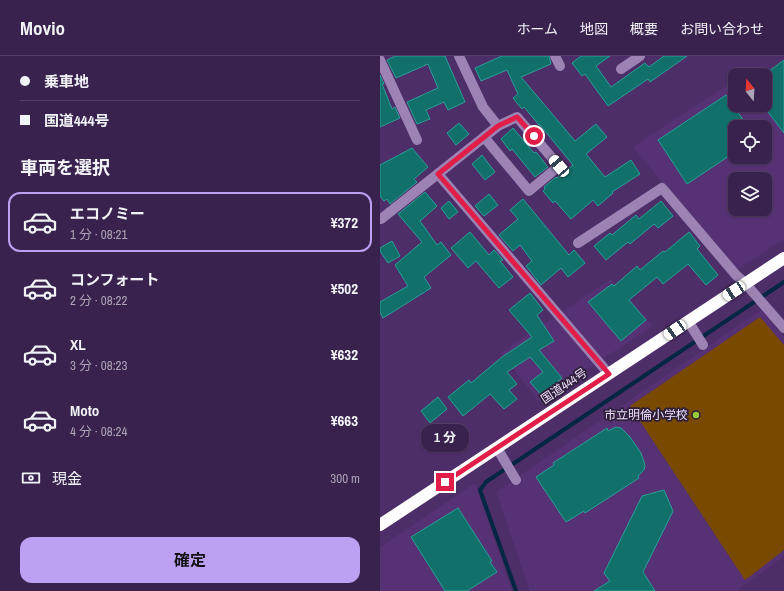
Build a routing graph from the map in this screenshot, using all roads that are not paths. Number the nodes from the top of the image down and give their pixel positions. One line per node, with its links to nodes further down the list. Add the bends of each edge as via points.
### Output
1 (459, 56): 7 (street, via 483,107)
2 (555, 56): 5 (street)
3 (640, 56): 6 (street)
4 (380, 60): 9 (street)
5 (560, 66)
6 (621, 69)
7 (498, 126): 8 (street); 8 (street, via 517,117 559,166 529,190)
8 (484, 137): 10 (street)
9 (417, 140)
10 (438, 174): 11 (street); 18 (street)
11 (381, 219)
12 (578, 243): 14 (street, via 662,188)
13 (784, 258): 14 (highway, 国道444号)
14 (745, 283): 15 (highway, 国道444号); 16 (street)
15 (688, 321): 17 (street); 18 (highway, 国道444号)
16 (784, 328)
17 (702, 343)
18 (609, 374): 19 (highway, 国道444号)
19 (497, 448): 20 (street); 21 (highway, 国道444号)
20 (514, 476)
21 (380, 525)

